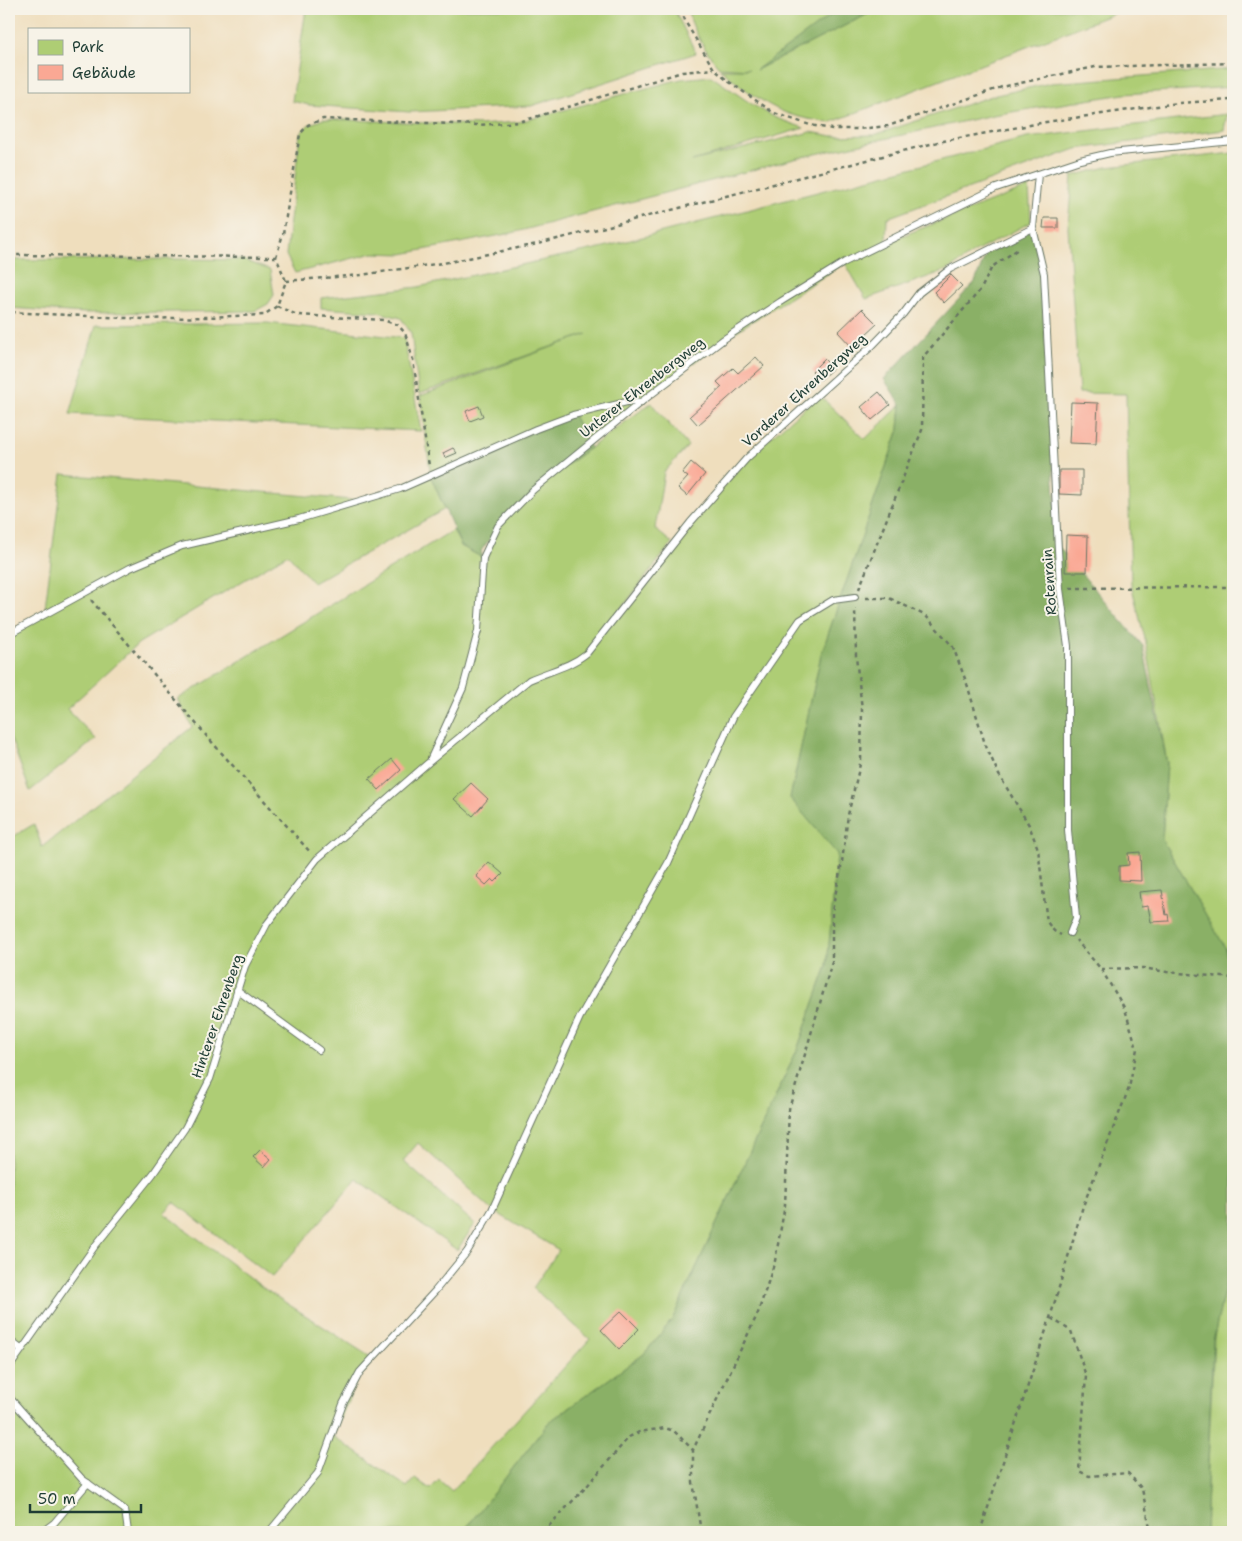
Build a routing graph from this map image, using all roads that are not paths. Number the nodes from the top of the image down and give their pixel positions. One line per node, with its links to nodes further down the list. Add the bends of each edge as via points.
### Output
1 (1233, 141): 2 (lane, via 1110,153)
2 (1038, 174): 3 (lane); 4 (lane, Unterer Ehrenbergweg, via 996,188 844,262 724,339)
3 (1033, 228): 7 (lane, Vorderer Ehrenbergweg, via 950,268 919,294 904,314 872,345 747,458 690,523 587,653 577,662 529,680); 8 (lane, Rotenrain, via 1044,274 1060,589 1068,646 1068,830 1076,918)
4 (641, 402): 6 (lane, via 631,401 573,415 400,489 299,519 182,546 130,568); 7 (lane, Unterer Ehrenbergweg, via 533,490 498,526 483,558 478,631 462,688)
5 (855, 598): 18 (lane, via 834,600 800,620 733,717 668,863 580,1017 492,1210 461,1260 360,1372 347,1396 318,1473)
6 (9, 634)
7 (428, 763): 9 (lane, Hinterer Ehrenberg, via 317,860 267,924 245,966)
8 (1070, 933)
9 (237, 990): 10 (lane); 12 (lane, Hinterer Ehrenberg, via 210,1079 185,1128 154,1174 96,1246)
10 (319, 1050)
11 (9, 1340): 12 (lane)
12 (21, 1349): 13 (lane, Hinterer Ehrenberg)
13 (9, 1368)
14 (9, 1397): 15 (lane)
15 (88, 1483): 16 (lane, via 54,1523); 17 (lane, via 125,1510)
16 (42, 1532)
17 (128, 1532)
18 (269, 1532)

